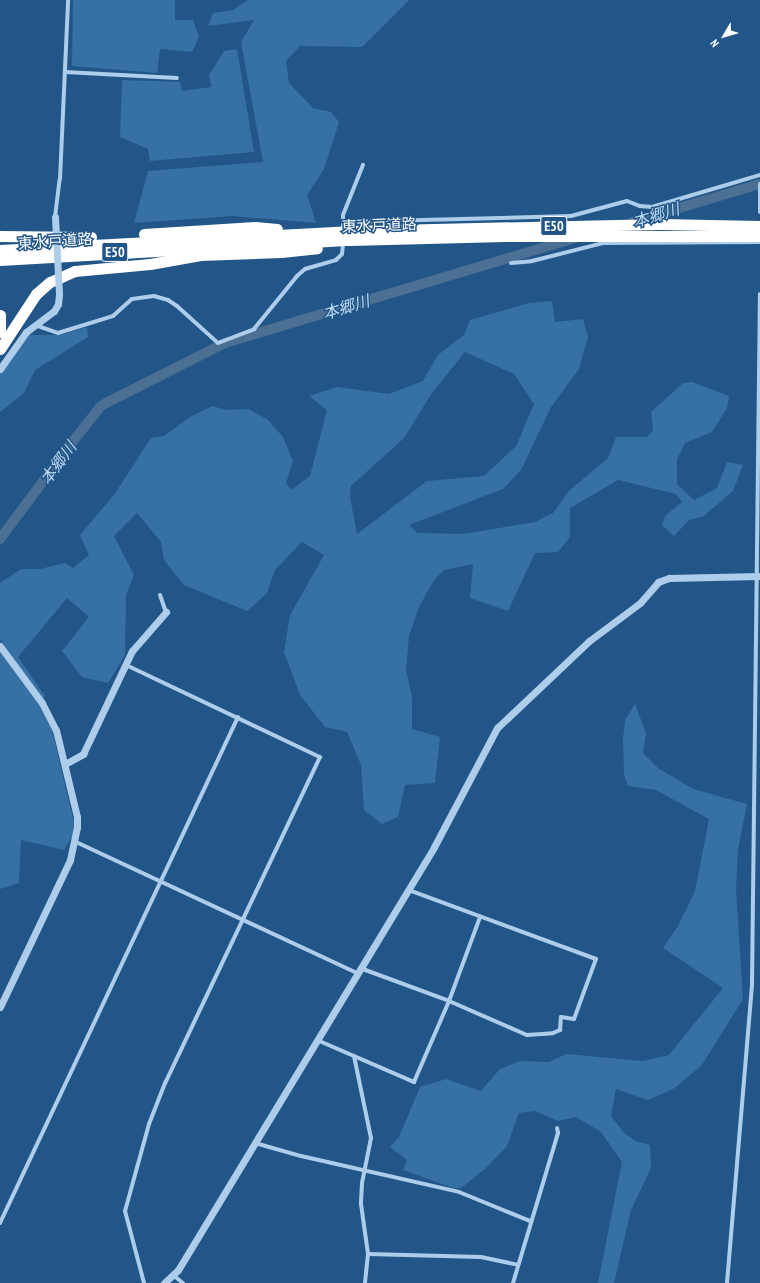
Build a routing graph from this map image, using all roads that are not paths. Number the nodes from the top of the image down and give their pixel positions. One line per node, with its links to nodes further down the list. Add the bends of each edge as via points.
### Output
1 (68, 0): 2 (street)
2 (65, 72): 3 (street); 8 (street, via 60,179)
3 (177, 78)
4 (363, 165): 11 (street, via 343,215)
5 (760, 175): 11 (street, via 652,207 640,206 627,200 570,216)
6 (760, 185): 7 (street)
7 (760, 212)
8 (55, 217): 20 (street, bridge, via 58,304 54,311)
9 (760, 226): 11 (highway, 東水戸道路 / E50, via 598,225)
10 (309, 232): 11 (highway, 東水戸道路 / E50); 12 (highway, via 255,227 68,238); 15 (highway, 東水戸道路 / E50)
11 (345, 233): 13 (highway, 東水戸道路 / E50); 16 (highway, 東水戸道路 / E50); 20 (street, via 342,254 336,260 305,269 254,329 218,343 177,306 154,296 132,299 113,316 58,334); 22 (highway, via 319,248 200,256 75,271 50,282 36,294)
12 (0, 236)
13 (760, 236)
14 (760, 242): 17 (street, via 603,243 541,260)
15 (0, 250)
16 (0, 260)
17 (511, 263)
18 (760, 294): 24 (street)
19 (0, 315): 21 (highway)
20 (35, 325): 23 (street, via 16,344)
21 (0, 332)
22 (0, 349)
23 (0, 369)
24 (758, 576): 33 (street, via 662,580 651,586 640,603 576,653 492,734 434,847); 54 (street, via 752,984)
25 (160, 595): 26 (street)
26 (166, 612): 28 (street, via 132,651)
27 (0, 646): 30 (street, via 47,713 56,730)
28 (126, 665): 29 (street); 30 (street, via 83,754)
29 (238, 717): 32 (street); 35 (street, via 320,757)
30 (65, 764): 31 (street, via 77,817)
31 (76, 842): 32 (street); 38 (street)
32 (160, 881): 35 (street); 45 (street)
33 (408, 890): 34 (street); 36 (street)
34 (480, 917): 37 (street); 37 (street, via 596,958 574,1019 561,1017 560,1030 553,1033 527,1035)
35 (242, 920): 36 (street); 49 (street, via 165,1083 126,1202 125,1211)
36 (359, 971): 37 (street); 39 (street)
37 (449, 1001): 40 (street, via 414,1082)
38 (0, 1007)
39 (317, 1040): 40 (street); 42 (street)
40 (354, 1056): 43 (street, via 372,1138)
41 (557, 1128): 44 (street, via 558,1133)
42 (255, 1143): 43 (street); 48 (street)
43 (365, 1170): 44 (street, via 459,1192); 46 (street, via 361,1204)
44 (530, 1221): 47 (street)
45 (0, 1223)
46 (368, 1254): 47 (street, via 481,1257); 52 (street)
47 (518, 1265): 53 (street)
48 (173, 1275): 50 (street); 51 (street)
49 (144, 1283)
50 (164, 1283)
51 (183, 1283)
52 (365, 1283)
53 (513, 1283)
54 (727, 1283)

